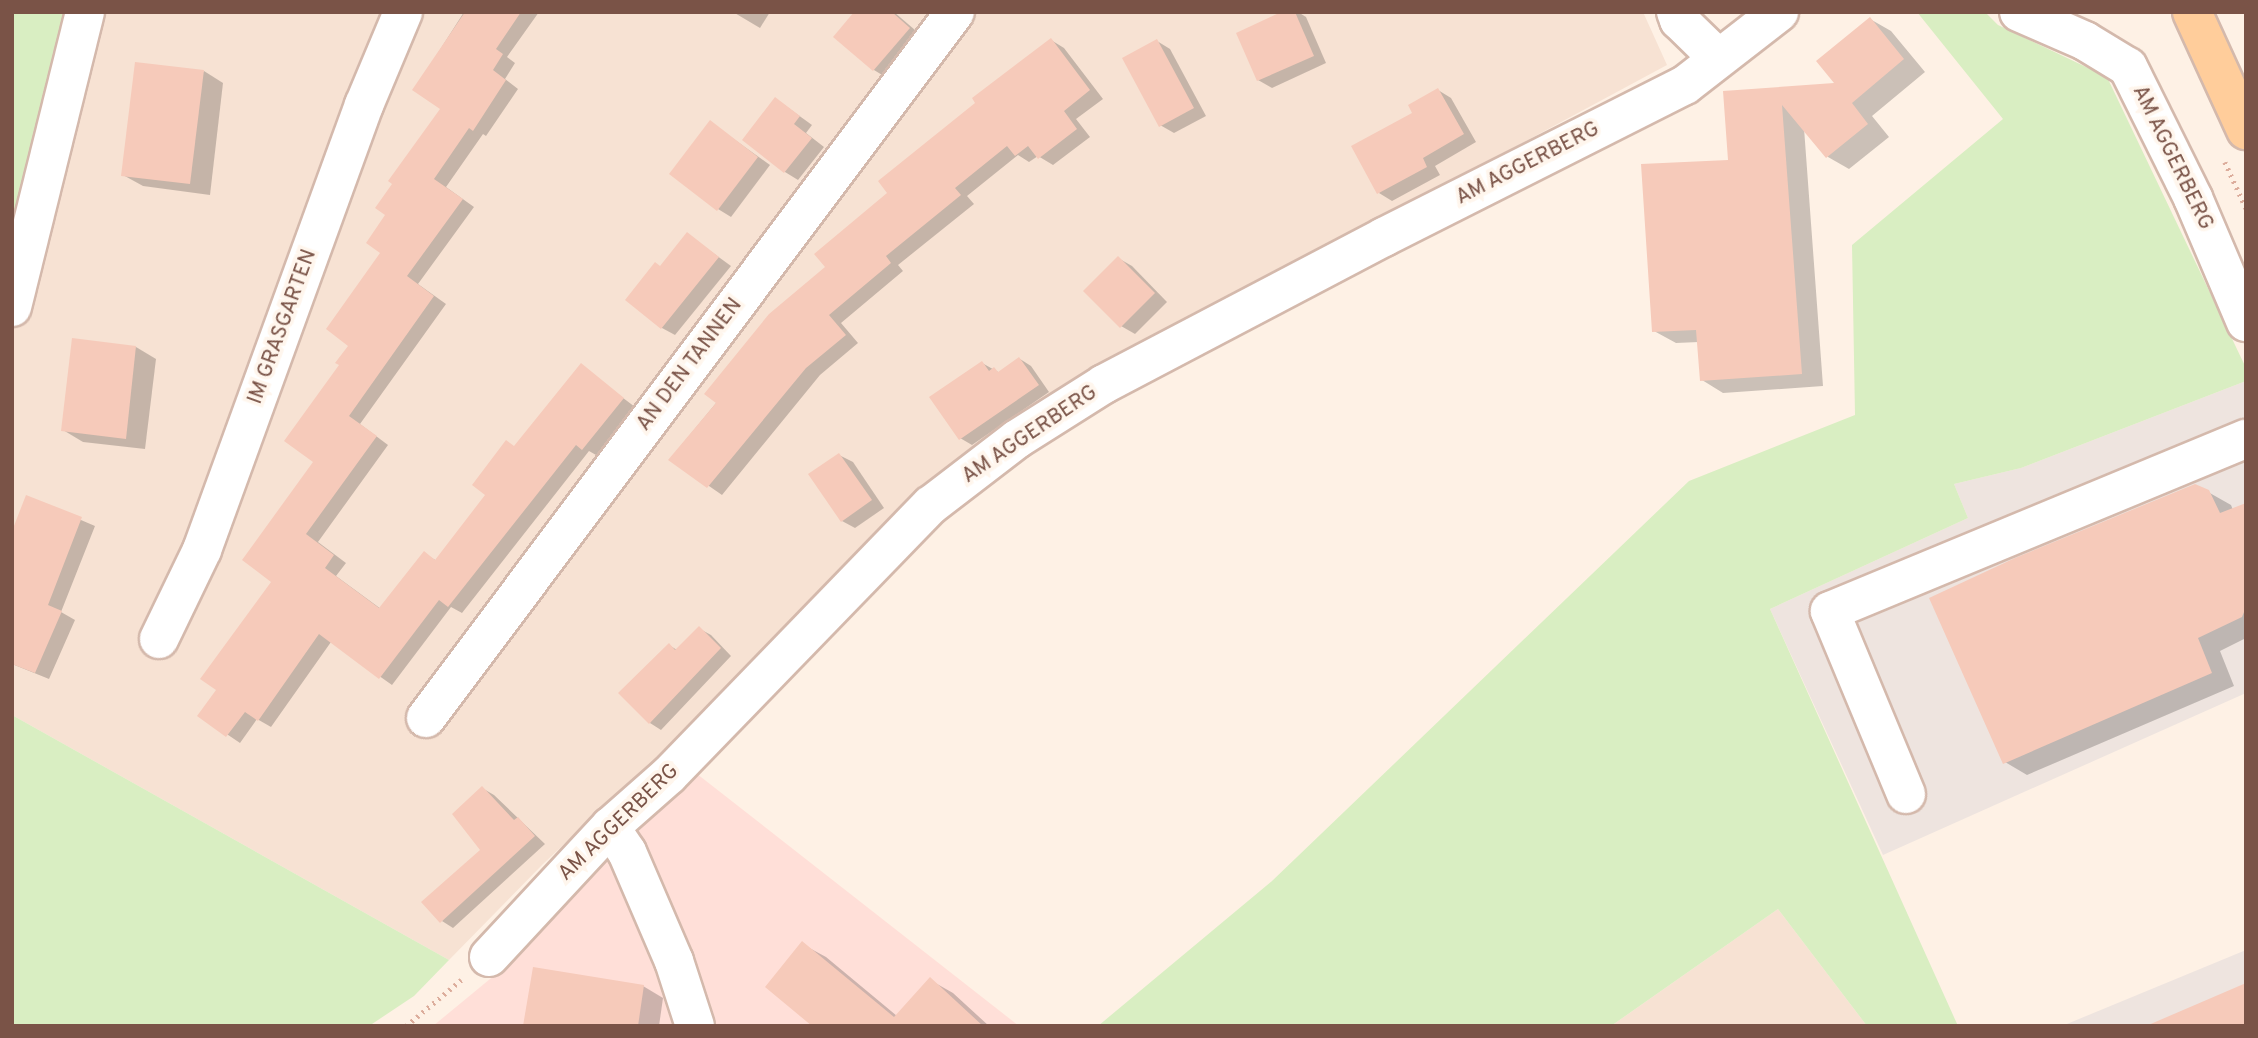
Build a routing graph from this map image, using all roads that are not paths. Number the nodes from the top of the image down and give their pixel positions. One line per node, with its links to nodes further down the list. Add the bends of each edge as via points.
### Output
1 (85, 12): 10 (street)
2 (402, 12): 13 (street, IM GRASGARTEN, via 202,550)
3 (955, 12): 14 (street, AN DEN TANNEN)
4 (1676, 12): 8 (street)
5 (1779, 12): 8 (street, AM AGGERBERG)
6 (2020, 12): 11 (street, AM AGGERBERG, via 2085,41 2128,67 2193,198)
7 (2192, 12): 9 (main road)
8 (1718, 58): 16 (street, AM AGGERBERG, via 1685,85 1128,372 1017,439 931,505 669,775)
9 (2246, 130)
10 (12, 307)
11 (2246, 322)
12 (2246, 439): 15 (street, via 1830,611)
13 (159, 639)
14 (426, 718)
15 (1906, 794)
16 (610, 827): 17 (street, AM AGGERBERG); 18 (street, via 627,852 674,961)
17 (489, 957)
18 (695, 1026)

